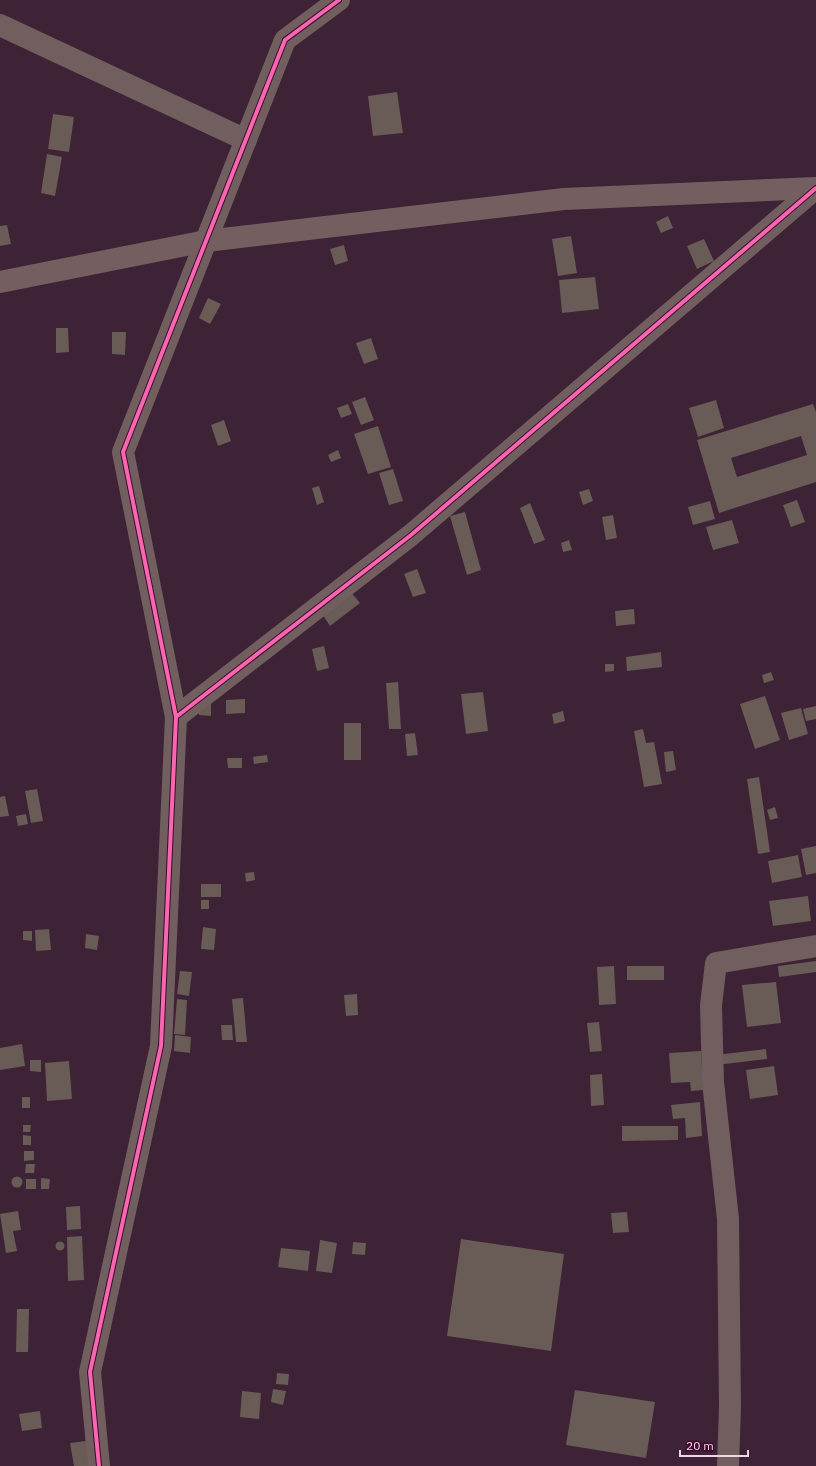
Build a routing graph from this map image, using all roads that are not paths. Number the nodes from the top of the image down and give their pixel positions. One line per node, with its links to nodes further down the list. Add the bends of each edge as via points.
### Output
1 (339, 0): 3 (street, via 285,40)
2 (0, 25): 3 (street)
3 (246, 140): 5 (street)
4 (816, 188): 5 (street, via 564,199); 7 (street, via 411,535)
5 (206, 241): 6 (street); 7 (street, via 123,452)
6 (0, 282)
7 (176, 717): 9 (street, via 161,1046 90,1372)
8 (816, 946): 10 (street, via 716,963 711,1005 712,1067 728,1219)
9 (99, 1466)
10 (728, 1466)

